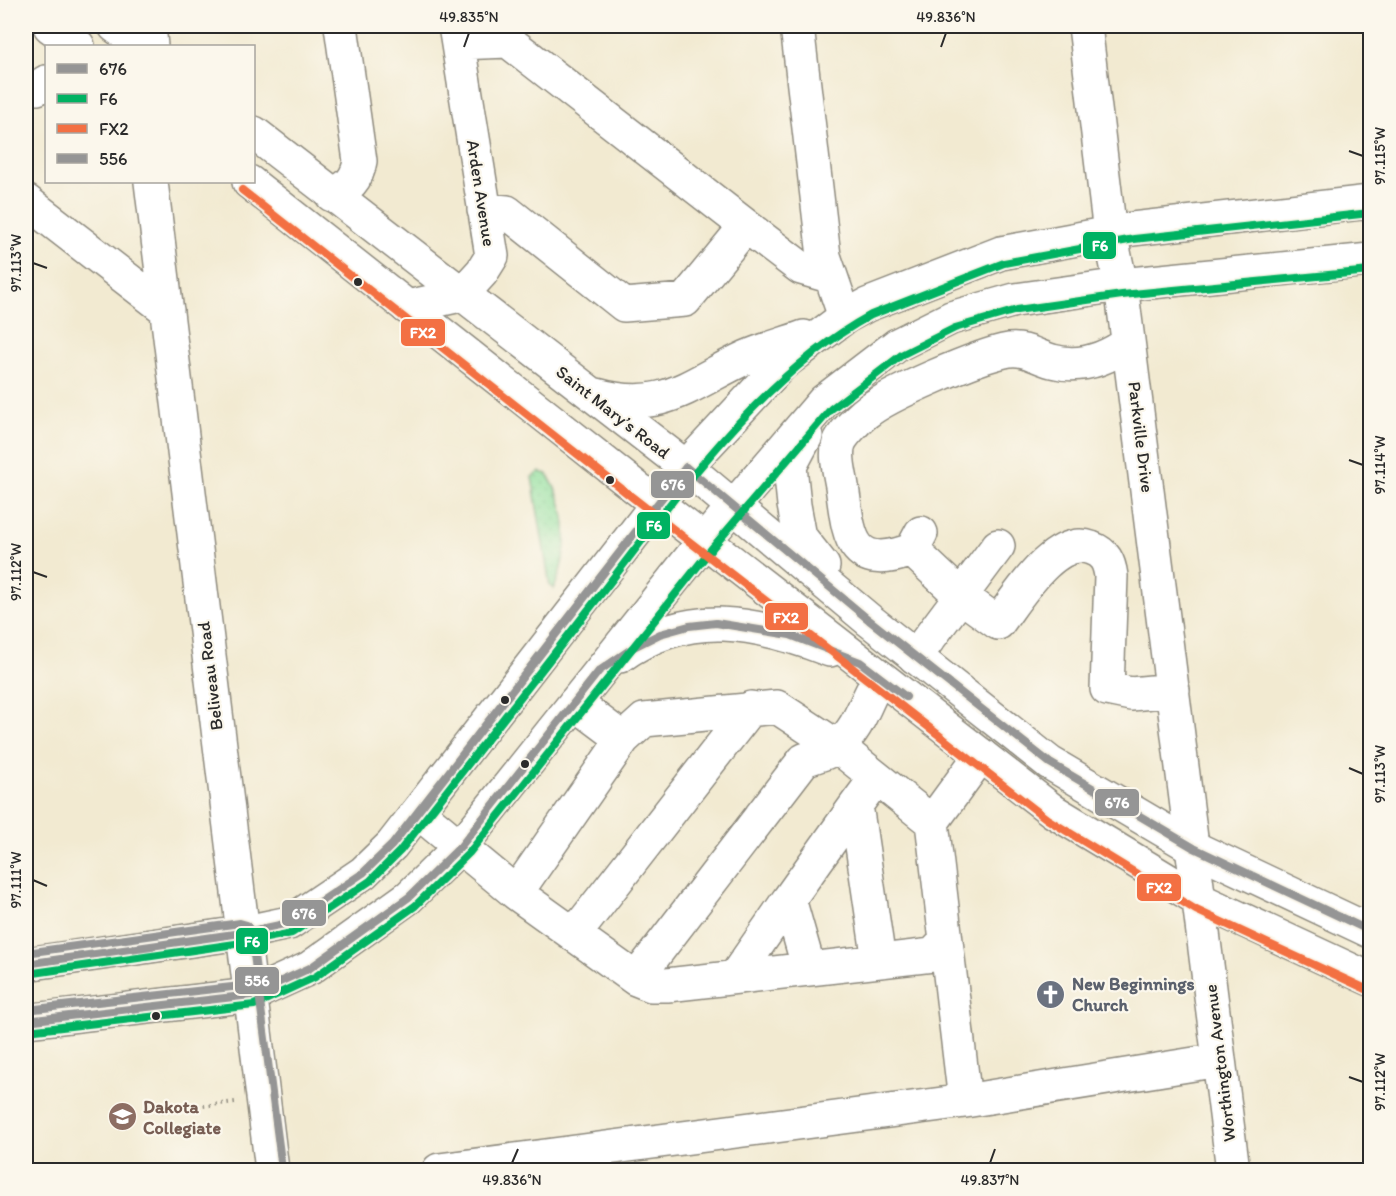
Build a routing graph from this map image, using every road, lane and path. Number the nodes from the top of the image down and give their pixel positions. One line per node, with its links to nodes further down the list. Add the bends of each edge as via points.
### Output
1 (50, 26): 8 (main road)
2 (115, 26): 9 (main road)
3 (148, 26): 10 (main road)
4 (341, 26): 14 (main road, via 360,161 358,174 350,184)
5 (797, 26): 21 (main road)
6 (1085, 26): 19 (main road, Parkville Drive)
7 (457, 34): 17 (main road, Arden Avenue); 18 (main road, via 508,41)
8 (77, 45)
9 (141, 45)
10 (151, 45)
11 (255, 135): 14 (main road, Saint Mary’s Road)
12 (151, 183): 25 (main road, Beliveau Road)
13 (250, 183): 24 (main road)
14 (332, 195): 23 (main road, Saint Mary’s Road)
15 (26, 201): 25 (main road)
16 (1371, 202): 19 (main road)
17 (484, 210): 18 (main road, via 507,212 624,305 685,300); 23 (main road, Arden Avenue, via 492,256)
18 (746, 226): 21 (main road, via 801,268)
19 (1110, 233): 22 (main road, Parkville Drive); 26 (main road, via 1001,253 867,305)
20 (1371, 260): 22 (main road)
21 (829, 276): 26 (main road)
22 (1121, 285): 27 (main road, Parkville Drive); 29 (main road, via 1015,300 951,318 897,345)
23 (461, 295): 24 (main road); 28 (main road, Saint Mary’s Road)
24 (407, 307): 31 (main road)
25 (166, 310): 57 (main road, Beliveau Road)
26 (835, 323): 28 (main road, via 748,356 689,387 652,401 625,403); 30 (main road, via 760,386)
27 (1128, 343): 35 (main road, via 1110,356 1085,364 1053,361 1027,350 1009,350 973,361 900,393 864,414 840,441 838,456 849,537 875,557 894,557 917,541); 40 (main road, Parkville Drive)
28 (589, 393): 30 (main road, Saint Mary’s Road)
29 (824, 401): 32 (main road); 36 (main road, via 790,466 800,537)
30 (686, 467): 31 (main road); 32 (main road, Saint Mary’s Road)
31 (657, 504): 33 (main road); 48 (main road)
32 (734, 506): 33 (main road); 36 (main road, Saint Mary’s Road)
33 (705, 540): 38 (main road); 39 (main road)
34 (998, 546): 35 (main road)
35 (962, 597): 37 (main road); 40 (main road, via 998,623 1058,553 1084,545 1098,550 1108,560 1111,576 1107,689 1131,694)
36 (869, 620): 37 (main road, Saint Mary’s Road)
37 (915, 657): 51 (main road, Saint Mary’s Road, via 1050,763)
38 (870, 669): 39 (main road, via 790,635 716,623 660,634 634,646); 44 (main road, via 868,695 857,725); 45 (main road)
39 (599, 671): 41 (main road)
40 (1173, 690): 51 (main road, Parkville Drive)
41 (575, 703): 43 (main road); 50 (main road)
42 (751, 708): 43 (main road, via 644,720); 44 (main road, via 777,707); 58 (main road)
43 (623, 739): 52 (main road)
44 (838, 747): 46 (main road); 65 (main road, via 804,760)
45 (981, 755): 49 (main road); 55 (main road, via 1053,811)
46 (876, 778): 47 (main road); 49 (main road)
47 (856, 805): 53 (main road); 61 (main road)
48 (418, 812): 50 (main road); 57 (main road, via 385,852 333,896 289,923)
49 (932, 822): 60 (main road)
50 (461, 846): 52 (main road); 67 (main road, via 409,897 310,968)
51 (1194, 848): 54 (main road, Saint Mary’s Road); 55 (main road, Worthington Avenue)
52 (516, 893): 58 (main road)
53 (789, 899): 63 (main road); 64 (main road)
54 (1302, 899): 56 (main road, Saint Mary’s Road); 59 (main road)
55 (1200, 900): 59 (main road); 69 (main road, Worthington Avenue)
56 (1371, 931)
57 (241, 933): 62 (main road); 67 (main road, Beliveau Road)
58 (574, 935): 65 (main road)
59 (1286, 939): 66 (main road)
60 (946, 941): 61 (main road, via 933,955); 70 (main road)
61 (879, 961): 63 (main road)
62 (26, 964)
63 (809, 969): 64 (main road)
64 (735, 977): 65 (main road, via 667,985)
65 (636, 979)
66 (1371, 979)
67 (251, 995): 68 (main road); 75 (main road, Beliveau Road)
68 (26, 1021)
69 (1219, 1060): 70 (main road); 77 (main road, Worthington Avenue)
70 (965, 1101): 76 (main road)
71 (235, 1102): 72 (path)
72 (156, 1112)
73 (26, 1128): 74 (path)
74 (32, 1128)
75 (272, 1170)
76 (440, 1170)
77 (1233, 1170)

